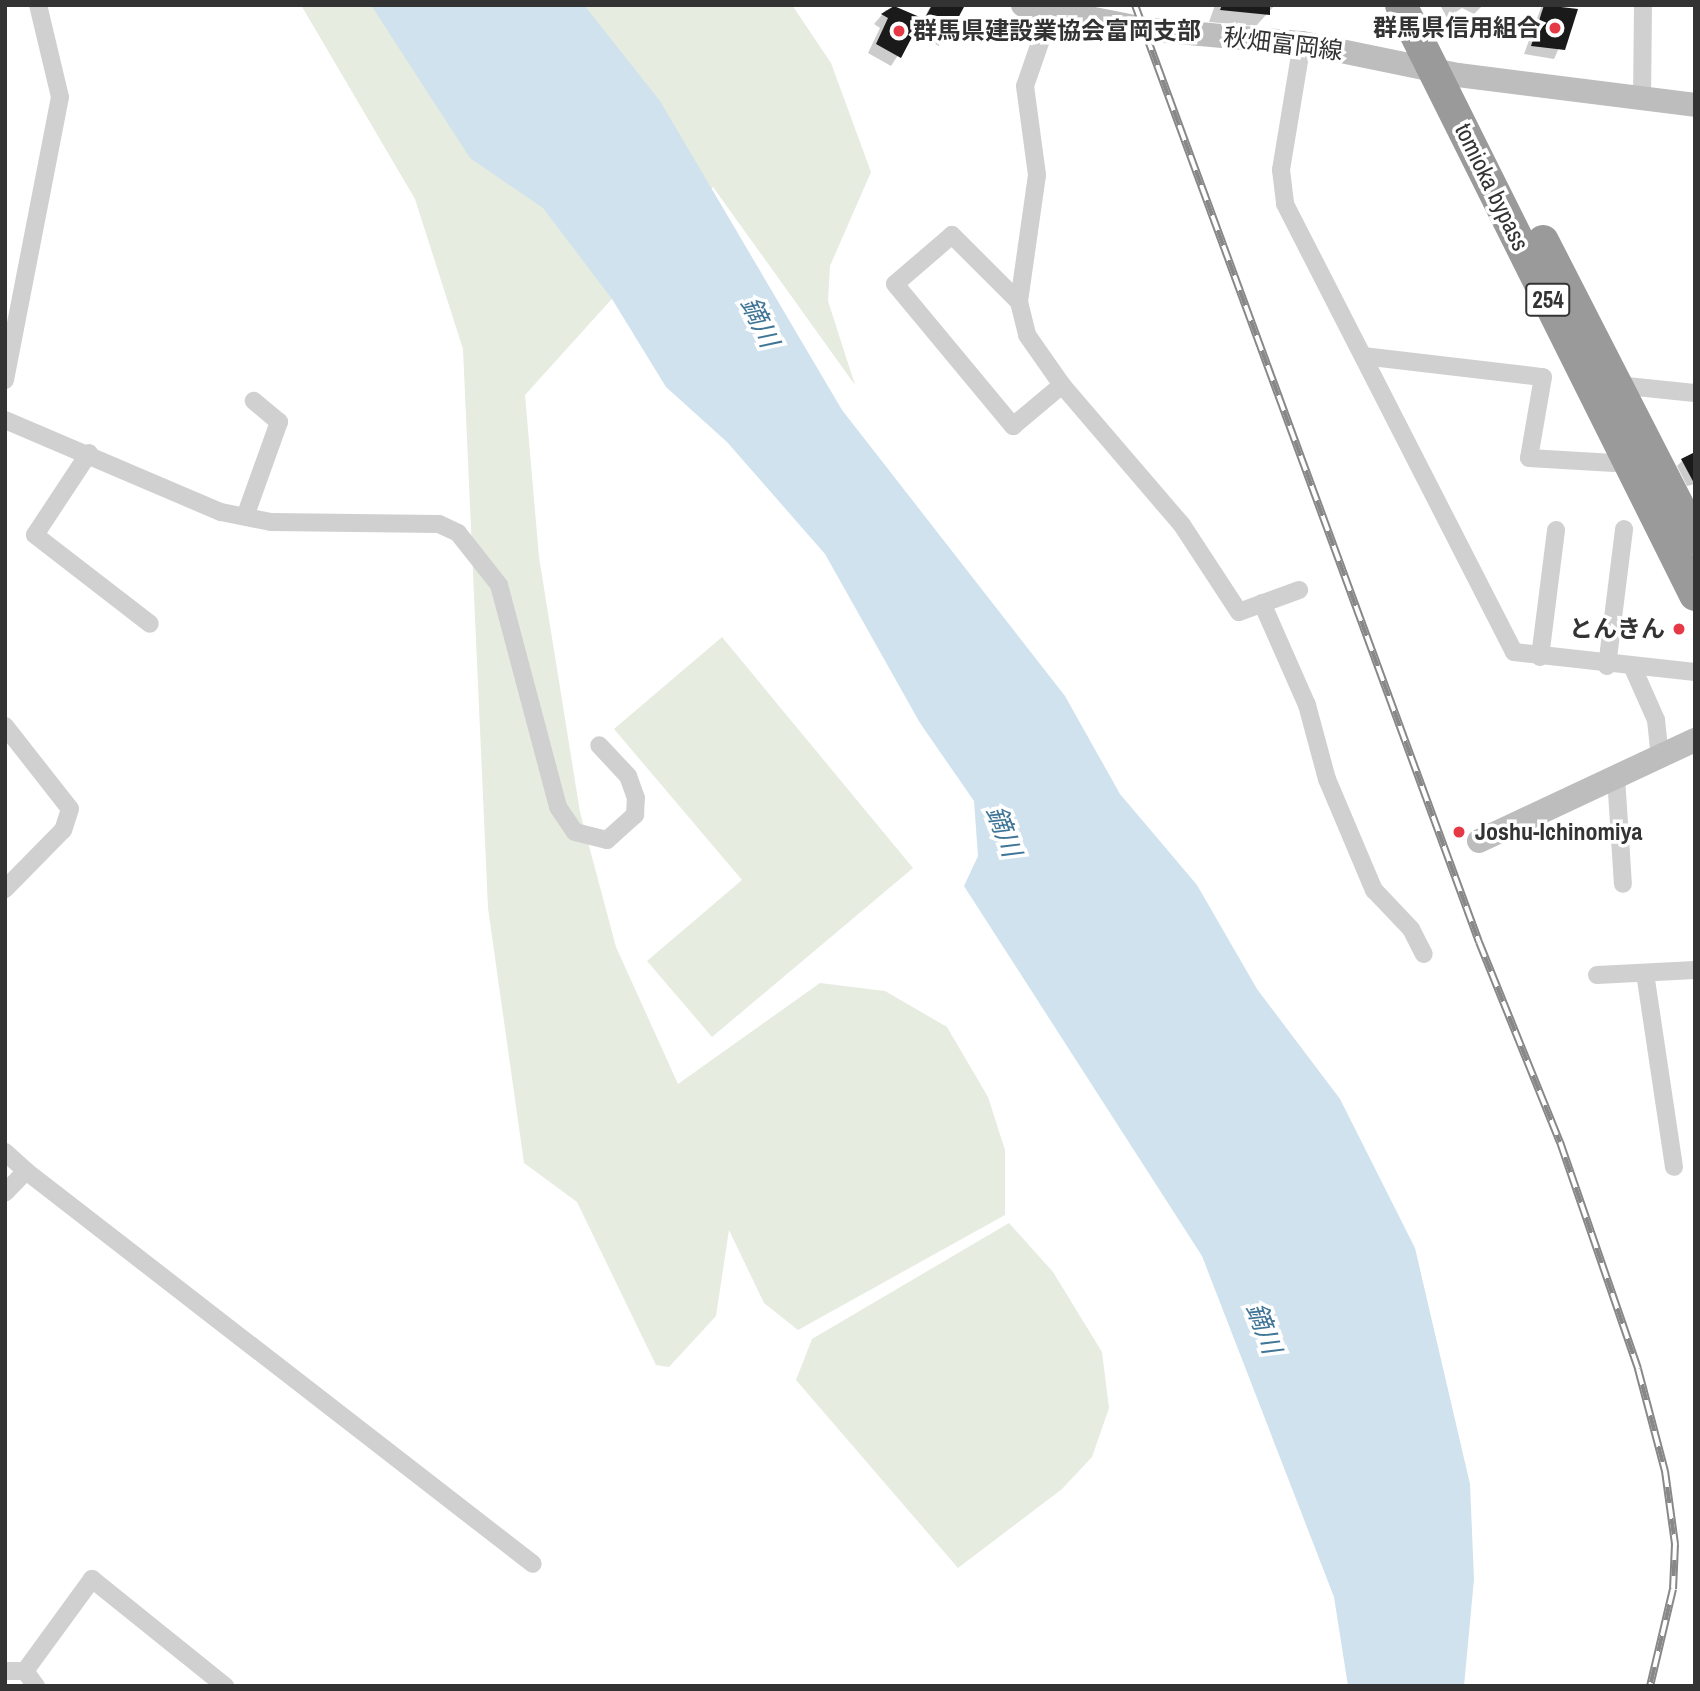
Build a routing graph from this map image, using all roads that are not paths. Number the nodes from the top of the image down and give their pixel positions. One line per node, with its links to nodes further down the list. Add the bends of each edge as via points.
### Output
1 (38, 5): 13 (street, via 60,97)
2 (1023, 5): 6 (main road, 秋畑富岡線)
3 (1401, 5): 8 (highway, tomioka bypass / 254)
4 (1423, 5): 8 (highway, tomioka bypass / 254)
5 (1643, 5): 9 (street)
6 (1051, 11): 7 (main road, 秋畑富岡線, via 1144,29); 11 (street, via 1025,86 1037,175)
7 (1301, 43): 8 (main road, 秋畑富岡線); 12 (street, via 1281,170 1284,204)
8 (1445, 71): 9 (main road, 秋畑富岡線); 15 (highway, tomioka bypass / 254); 26 (highway, tomioka bypass / 254)
9 (1642, 100): 10 (main road, 秋畑富岡線)
10 (1695, 105)
11 (1019, 302): 14 (street, via 1027,335); 14 (street, via 952,235 895,284 1013,426)
12 (1363, 356): 20 (street, via 1543,377 1529,458); 29 (street, via 1514,652)
13 (5, 380)
14 (1062, 385): 27 (street, via 1182,525 1239,612)
15 (1617, 385): 16 (street); 24 (highway, tomioka bypass / 254)
16 (1695, 393)
17 (254, 401): 21 (street, via 279,422)
18 (5, 420): 19 (street)
19 (89, 453): 21 (street, via 221,512); 28 (street, via 35,535)
20 (1614, 463)
21 (246, 514): 35 (street, via 271,522 439,524 458,533 499,585 558,807 575,832 607,841 635,815 636,798 628,776)
22 (1624, 529): 30 (street)
23 (1556, 530): 29 (street)
24 (1695, 538)
25 (1299, 590): 27 (street)
26 (1695, 595)
27 (1262, 603): 41 (street, via 1307,705 1327,779 1374,890 1411,929)
28 (150, 624)
29 (1540, 657): 30 (street)
30 (1607, 666): 31 (street)
31 (1633, 668): 32 (street); 36 (street, via 1656,720)
32 (1695, 672)
33 (5, 726): 40 (street, via 69,809 63,830)
34 (1695, 740): 36 (main road)
35 (599, 746)
36 (1660, 756): 37 (main road)
37 (1616, 777): 38 (main road); 39 (street)
38 (1479, 841)
39 (1623, 884)
40 (5, 889)
41 (1424, 954)
42 (1695, 970): 43 (street)
43 (1646, 973): 44 (street); 46 (street)
44 (1597, 975)
45 (5, 1152): 47 (street)
46 (1674, 1167)
47 (26, 1171): 48 (street); 49 (street)
48 (5, 1193)
49 (533, 1564)
50 (5, 1671): 51 (street)
51 (25, 1671): 52 (street); 53 (street, via 92,1579)
52 (36, 1686)
53 (225, 1686)

